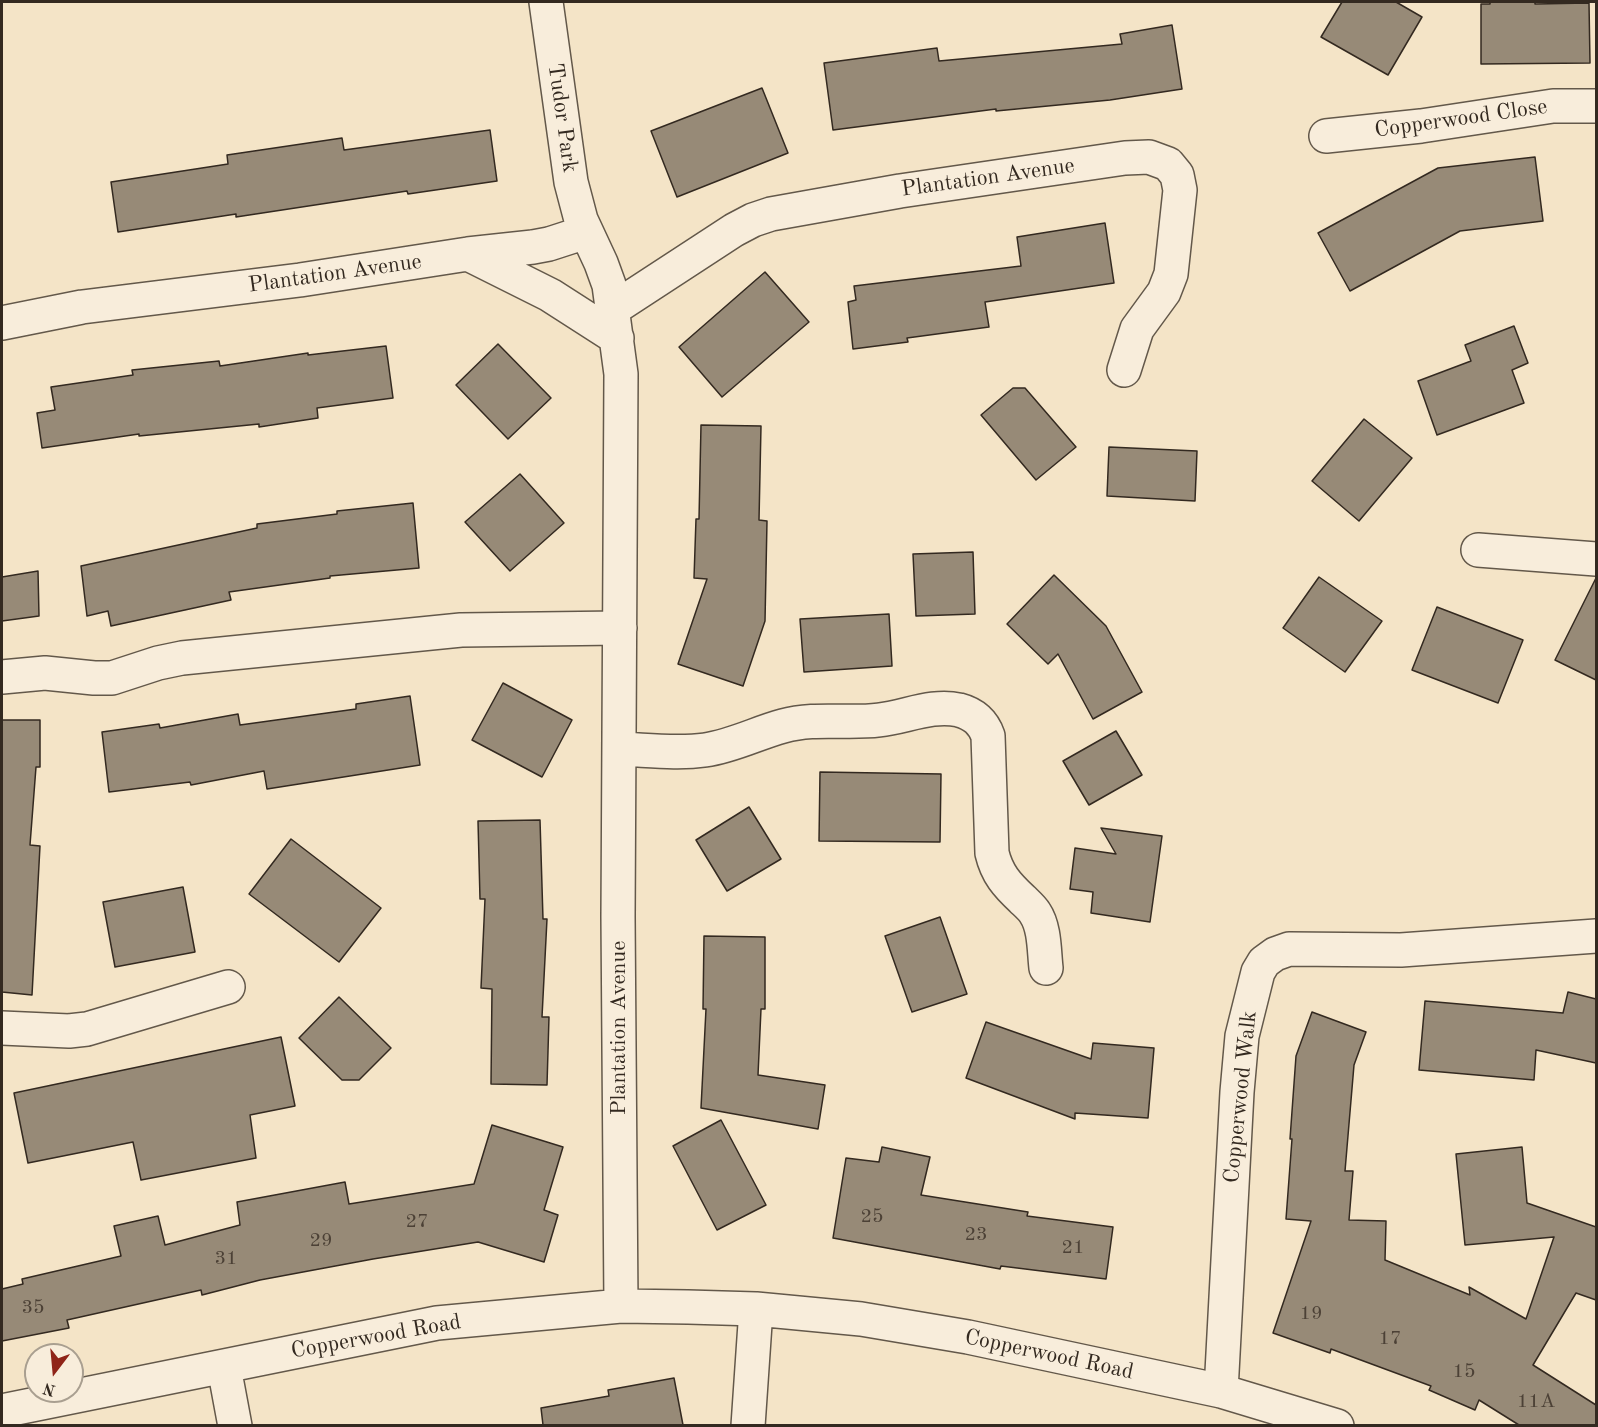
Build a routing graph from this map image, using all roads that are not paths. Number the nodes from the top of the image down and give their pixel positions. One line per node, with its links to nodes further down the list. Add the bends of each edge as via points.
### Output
1 (546, 2): 4 (street, Tudor Park, via 567,162)
2 (1596, 106): 3 (street, Copperwood Close, via 1553,106)
3 (1326, 136)
4 (586, 232): 5 (street, Plantation Avenue, via 541,246); 7 (street, Plantation Avenue, via 605,273)
5 (468, 254): 6 (street, Plantation Avenue, via 82,307); 7 (street)
6 (2, 323)
7 (615, 324): 8 (street, Plantation Avenue, via 734,230 771,214 912,189 1149,157 1168,164 1177,175 1179,213 1171,274 1164,292 1137,329); 11 (street, Plantation Avenue, via 621,374)
8 (1125, 370)
9 (1478, 550): 10 (street)
10 (1596, 559)
11 (620, 628): 12 (street, via 461,630 182,658 112,678 45,672); 13 (street, Plantation Avenue)
12 (2, 678)
13 (619, 749): 15 (street, via 703,750 805,722 879,720 941,708 973,715 984,724 988,736 994,863 1006,884 1035,912); 18 (street, Plantation Avenue)
14 (1596, 936): 21 (street, Copperwood Walk, via 1401,950 1289,949 1264,962 1242,1036)
15 (1046, 968)
16 (228, 987): 17 (street, via 87,1029)
17 (2, 1028)
18 (621, 1306): 19 (street, Copperwood Road); 20 (street, Copperwood Road, via 437,1323)
19 (756, 1309): 21 (street, Copperwood Road, via 861,1319 968,1336); 24 (street)
20 (224, 1367): 22 (street, Copperwood Road); 23 (street)
21 (1221, 1391): 25 (street, Copperwood Road)
22 (2, 1411)
23 (235, 1425)
24 (748, 1425)
25 (1337, 1425)

